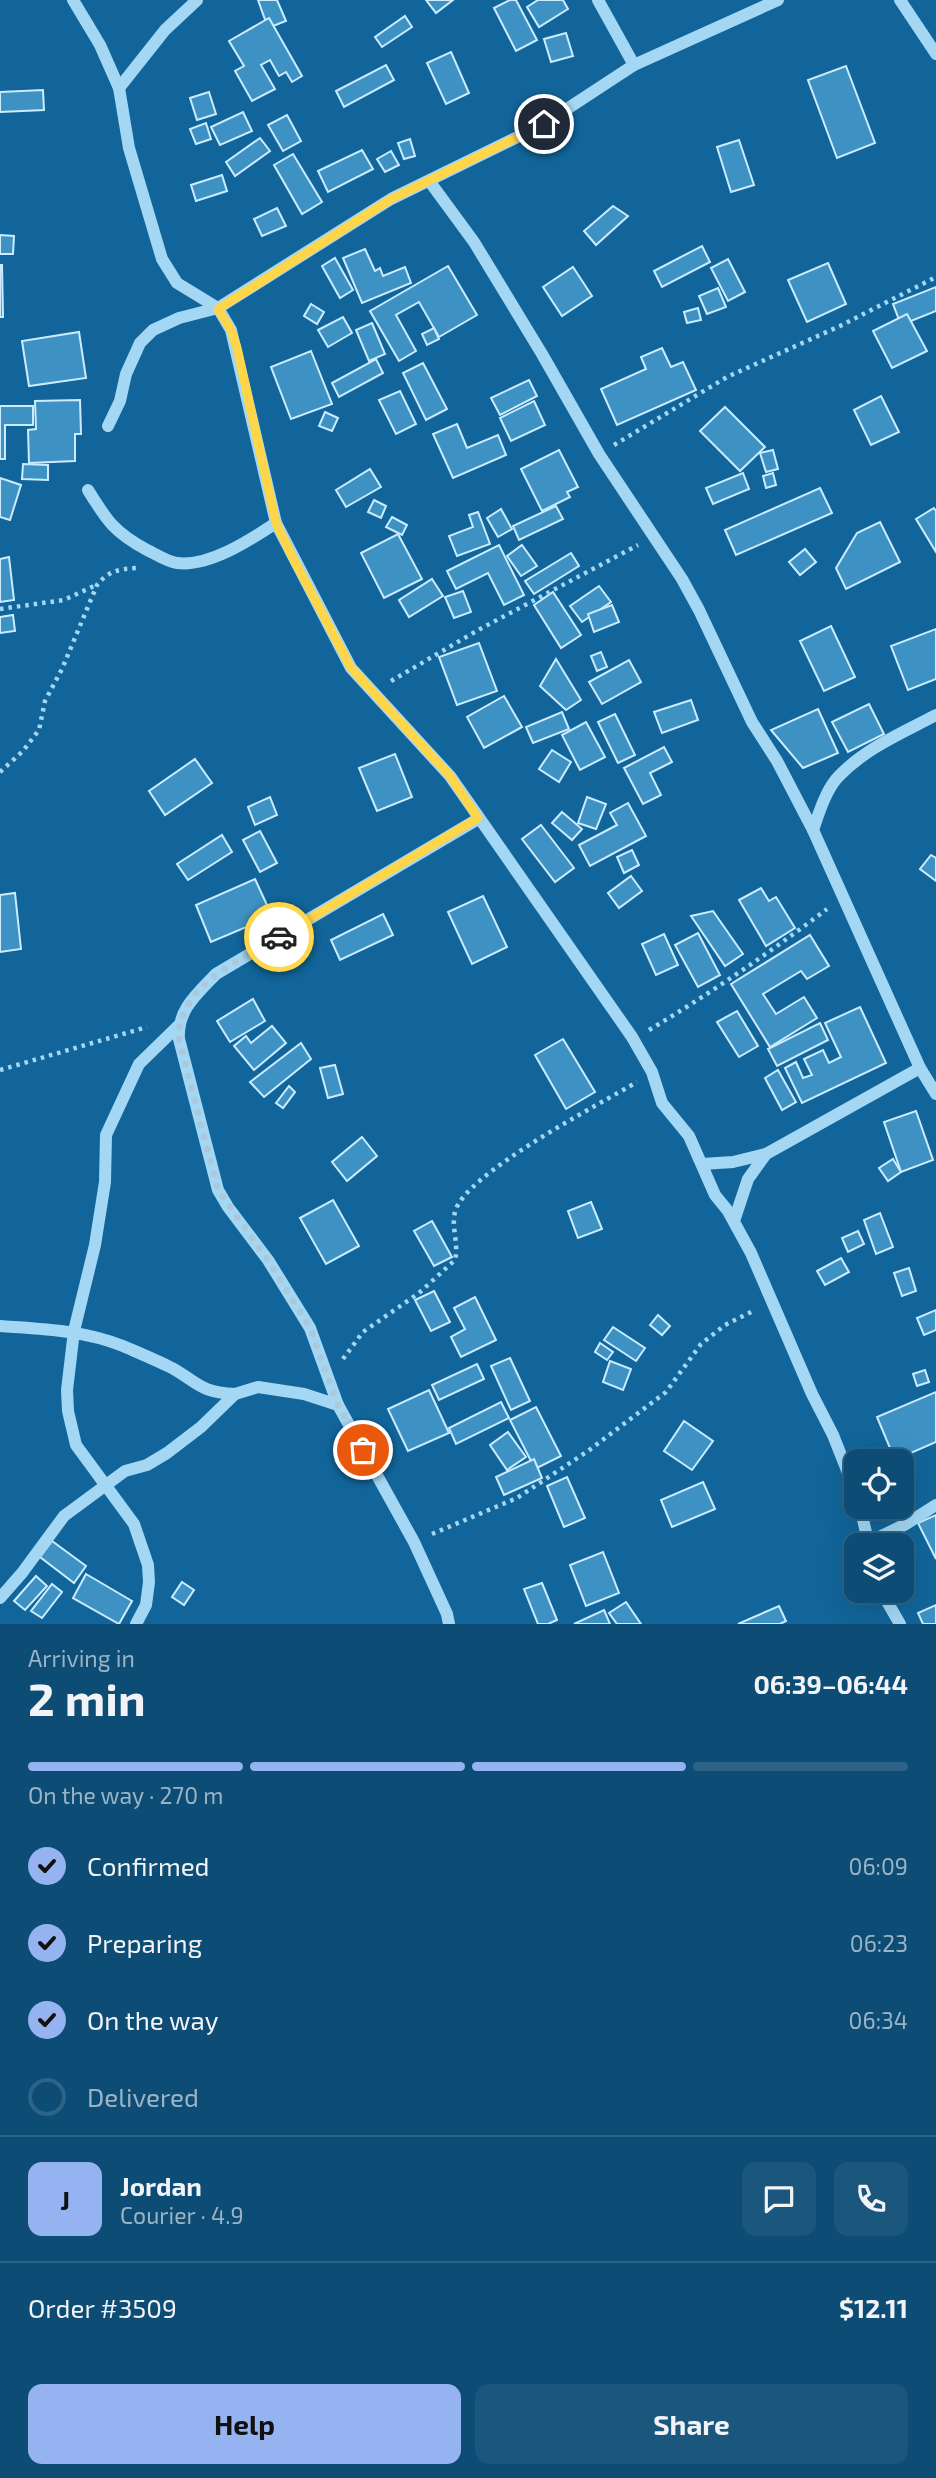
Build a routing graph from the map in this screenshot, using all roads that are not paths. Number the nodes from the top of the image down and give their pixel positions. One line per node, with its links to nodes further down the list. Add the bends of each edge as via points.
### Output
1 (73, 0): 8 (street)
2 (197, 0): 8 (street, via 165,30)
3 (598, 0): 7 (street)
4 (778, 0): 7 (street)
5 (900, 0): 6 (street)
6 (936, 54)
7 (634, 65): 9 (street, via 544,124)
8 (119, 89): 10 (street, via 129,148 162,259 177,283)
9 (430, 182): 10 (street, via 391,199); 16 (street, via 474,242 598,454 682,579 752,722)
10 (218, 309): 11 (street, via 179,318 153,330 140,343); 13 (street, via 237,348)
11 (108, 426)
12 (88, 489): 13 (street, via 116,531 176,563 233,550)
13 (276, 523): 15 (street, via 351,668 450,776)
14 (936, 715): 16 (street, via 882,742 837,777)
15 (478, 818): 17 (street, via 216,974 189,1002); 21 (street, via 632,1037 652,1072 662,1103 689,1136)
16 (814, 830): 18 (street)
17 (180, 1021): 24 (street, via 139,1064 106,1135 97,1232); 26 (street, via 179,1039 218,1190 310,1328)
18 (920, 1068): 19 (street); 20 (street)
19 (936, 1094)
20 (766, 1154): 21 (street); 22 (street, via 748,1179)
21 (702, 1164): 22 (street, via 715,1195)
22 (734, 1221): 27 (street)
23 (0, 1326): 24 (street)
24 (74, 1331): 25 (street, via 161,1362 201,1389); 28 (street, via 67,1390 71,1428 76,1445)
25 (235, 1394): 26 (street, via 258,1387); 28 (street, via 167,1453 125,1471)
26 (338, 1405): 34 (street, via 414,1542)
27 (844, 1463)
28 (106, 1485): 31 (street, via 64,1516); 33 (street, via 134,1524 148,1565 146,1605)
29 (936, 1505): 30 (street)
30 (889, 1533)
31 (0, 1598)
32 (888, 1603): 35 (street)
33 (136, 1624)
34 (449, 1624)
35 (900, 1624)

